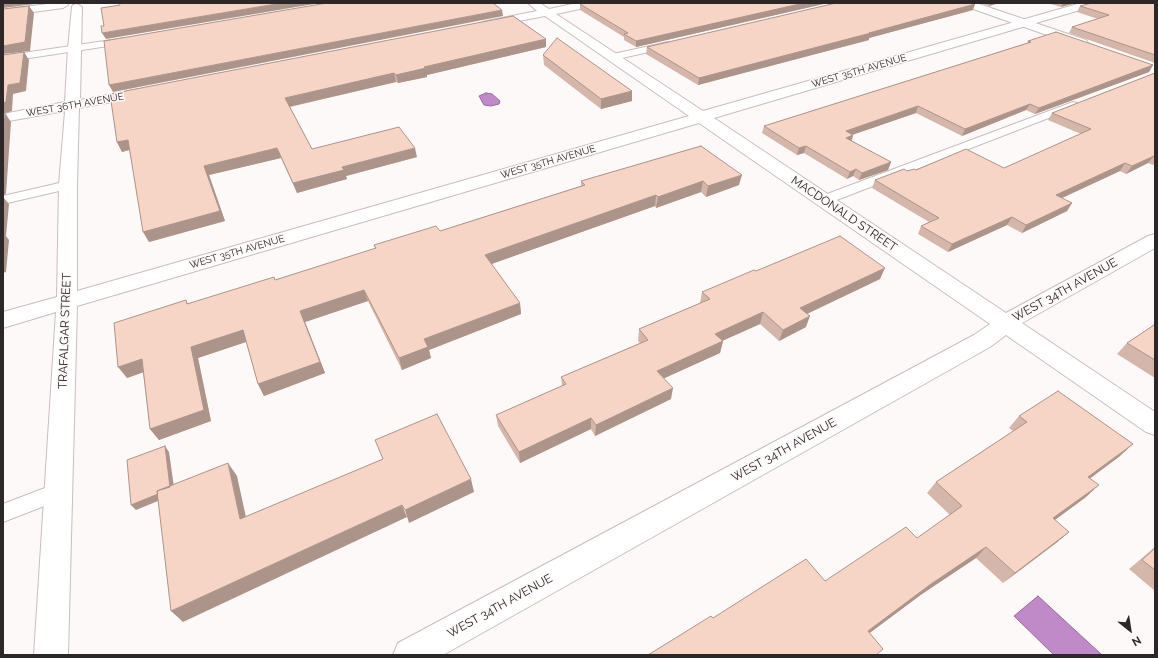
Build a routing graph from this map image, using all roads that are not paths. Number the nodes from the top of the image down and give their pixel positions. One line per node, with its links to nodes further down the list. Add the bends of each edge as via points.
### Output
1 (533, 3): 6 (street, MACDONALD STREET)
2 (594, 3): 6 (street)
3 (966, 3): 8 (street)
4 (1093, 3): 8 (street, WEST 35TH AVENUE)
5 (73, 5): 7 (street); 12 (street, TRAFALGAR STREET)
6 (547, 12): 9 (street); 14 (street, MACDONALD STREET)
7 (3, 13)
8 (1024, 23): 13 (street); 19 (street, WEST 35TH AVENUE)
9 (478, 26)
10 (130, 40): 12 (lane)
11 (675, 43): 14 (lane)
12 (74, 48): 15 (lane); 18 (street, TRAFALGAR STREET)
13 (1096, 48)
14 (613, 57): 19 (street, MACDONALD STREET)
15 (3, 58)
16 (149, 91): 18 (street, WEST 36TH AVENUE)
17 (1084, 101): 23 (lane)
18 (73, 105): 20 (street, WEST 36TH AVENUE); 21 (street, TRAFALGAR STREET)
19 (702, 117): 23 (street, MACDONALD STREET); 25 (street, WEST 35TH AVENUE)
20 (3, 118)
21 (68, 185): 22 (lane); 25 (street, TRAFALGAR STREET)
22 (3, 200)
23 (824, 200): 27 (street, MACDONALD STREET)
24 (1155, 240): 27 (street, WEST 34TH AVENUE, via 1027,309)
25 (67, 301): 26 (street, WEST 35TH AVENUE); 29 (street, TRAFALGAR STREET)
26 (3, 320)
27 (1006, 324): 28 (street, MACDONALD STREET); 32 (street, WEST 34TH AVENUE, via 982,341)
28 (1155, 425)
29 (58, 492): 30 (lane); 31 (street, TRAFALGAR STREET)
30 (3, 513)
31 (51, 655)
32 (410, 655)

